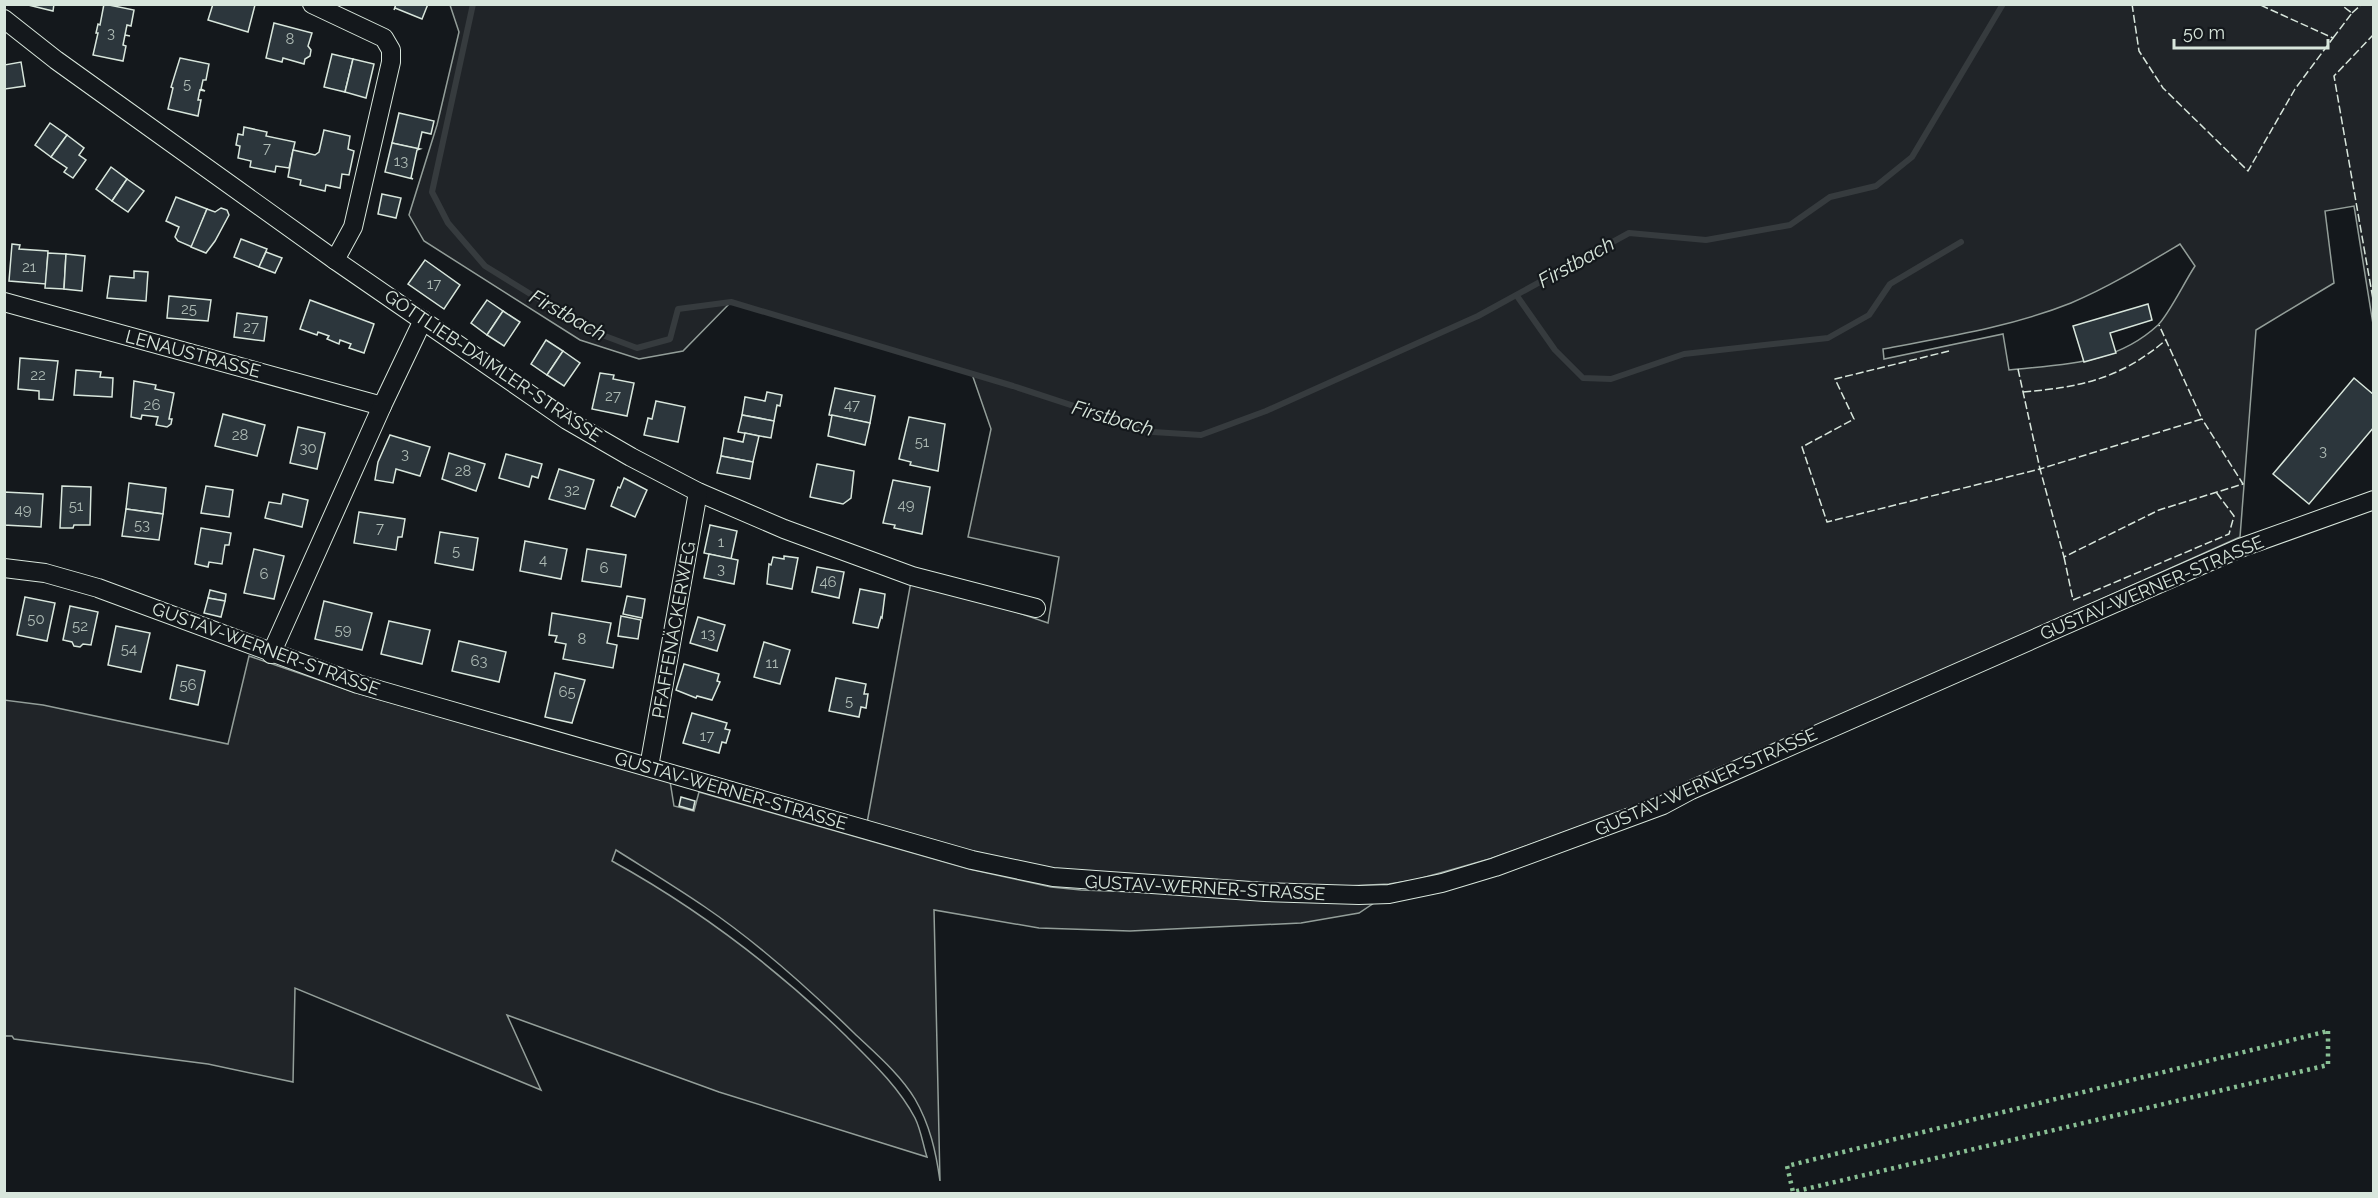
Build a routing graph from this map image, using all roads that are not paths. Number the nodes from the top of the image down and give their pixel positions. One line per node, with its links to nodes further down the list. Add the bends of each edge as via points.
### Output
1 (312, 4): 3 (street, via 384,38 390,50 391,62 353,227)
2 (4, 19): 3 (street, GOTTLIEB-DAIMLER-STRASSE)
3 (334, 260): 5 (street, GOTTLIEB-DAIMLER-STRASSE)
4 (4, 302): 6 (street, LENAUSTRASSE)
5 (423, 320): 6 (street); 7 (street, GOTTLIEB-DAIMLER-STRASSE, via 567,420)
6 (382, 406): 11 (street)
7 (698, 492): 10 (street, GOTTLIEB-DAIMLER-STRASSE, via 784,529 912,576); 12 (street, PFAFFENÄCKERWEG)
8 (2373, 500): 12 (street, GUSTAV-WERNER-STRASSE, via 2229,552 1691,789 1663,805 1495,867 1389,894 1327,895 1083,881 1022,872)
9 (4, 568): 11 (street, GUSTAV-WERNER-STRASSE, via 45,573 98,588)
10 (1036, 608)
11 (271, 654): 12 (street, GUSTAV-WERNER-STRASSE, via 358,684)
12 (649, 767)

